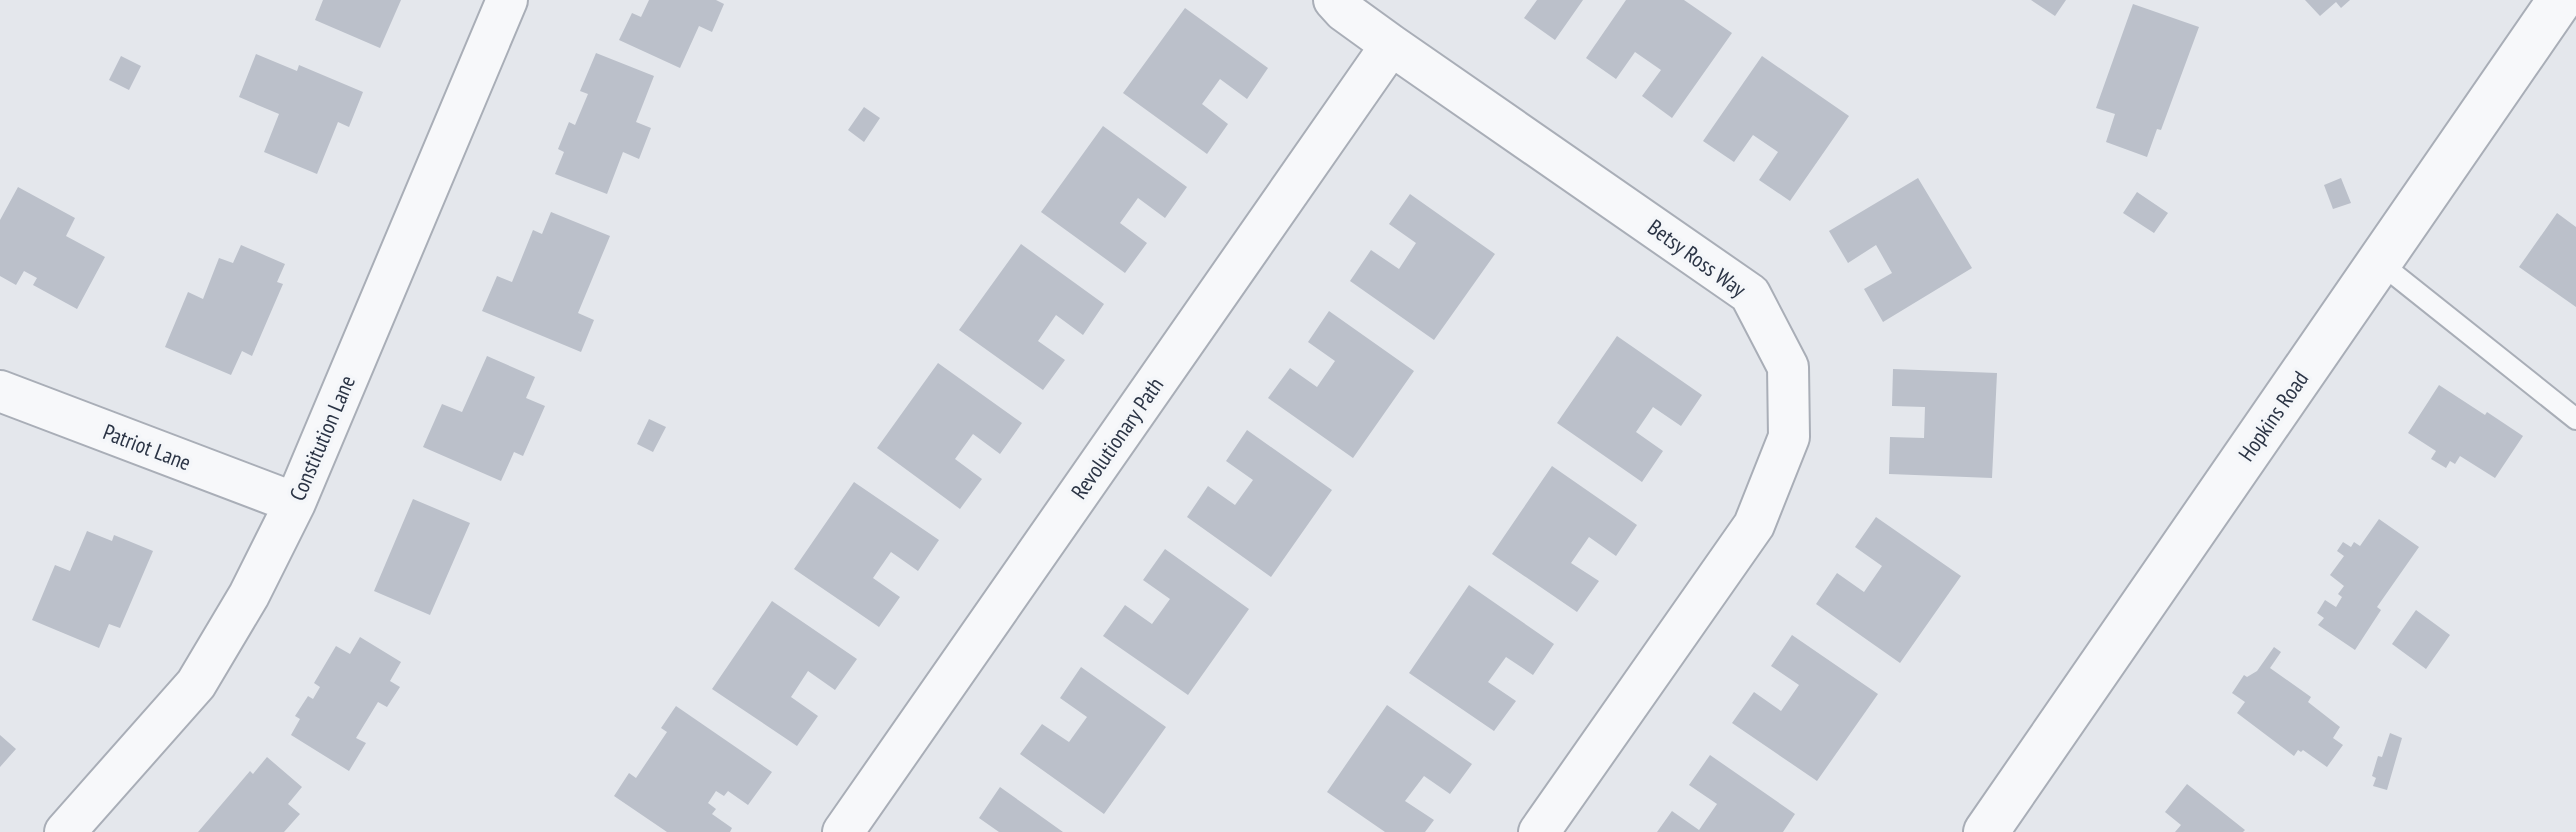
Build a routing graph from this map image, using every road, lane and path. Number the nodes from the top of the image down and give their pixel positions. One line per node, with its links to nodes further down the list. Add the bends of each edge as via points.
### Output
1 (507, 0): 8 (street, Constitution Lane)
2 (1334, 0): 4 (street, Betsy Ross Way)
3 (2560, 0): 5 (street, Hopkins Road)
4 (1391, 45): 10 (street, Revolutionary Path); 11 (street, Betsy Ross Way, via 1750,294 1788,367 1789,437 1754,525)
5 (2379, 262): 7 (lane); 12 (street, Hopkins Road)
6 (0, 391): 8 (street, Patriot Lane)
7 (2576, 419)
8 (295, 503): 9 (street, Constitution Lane, via 196,684)
9 (65, 832)
10 (843, 832)
11 (1539, 832)
12 (1986, 832)

